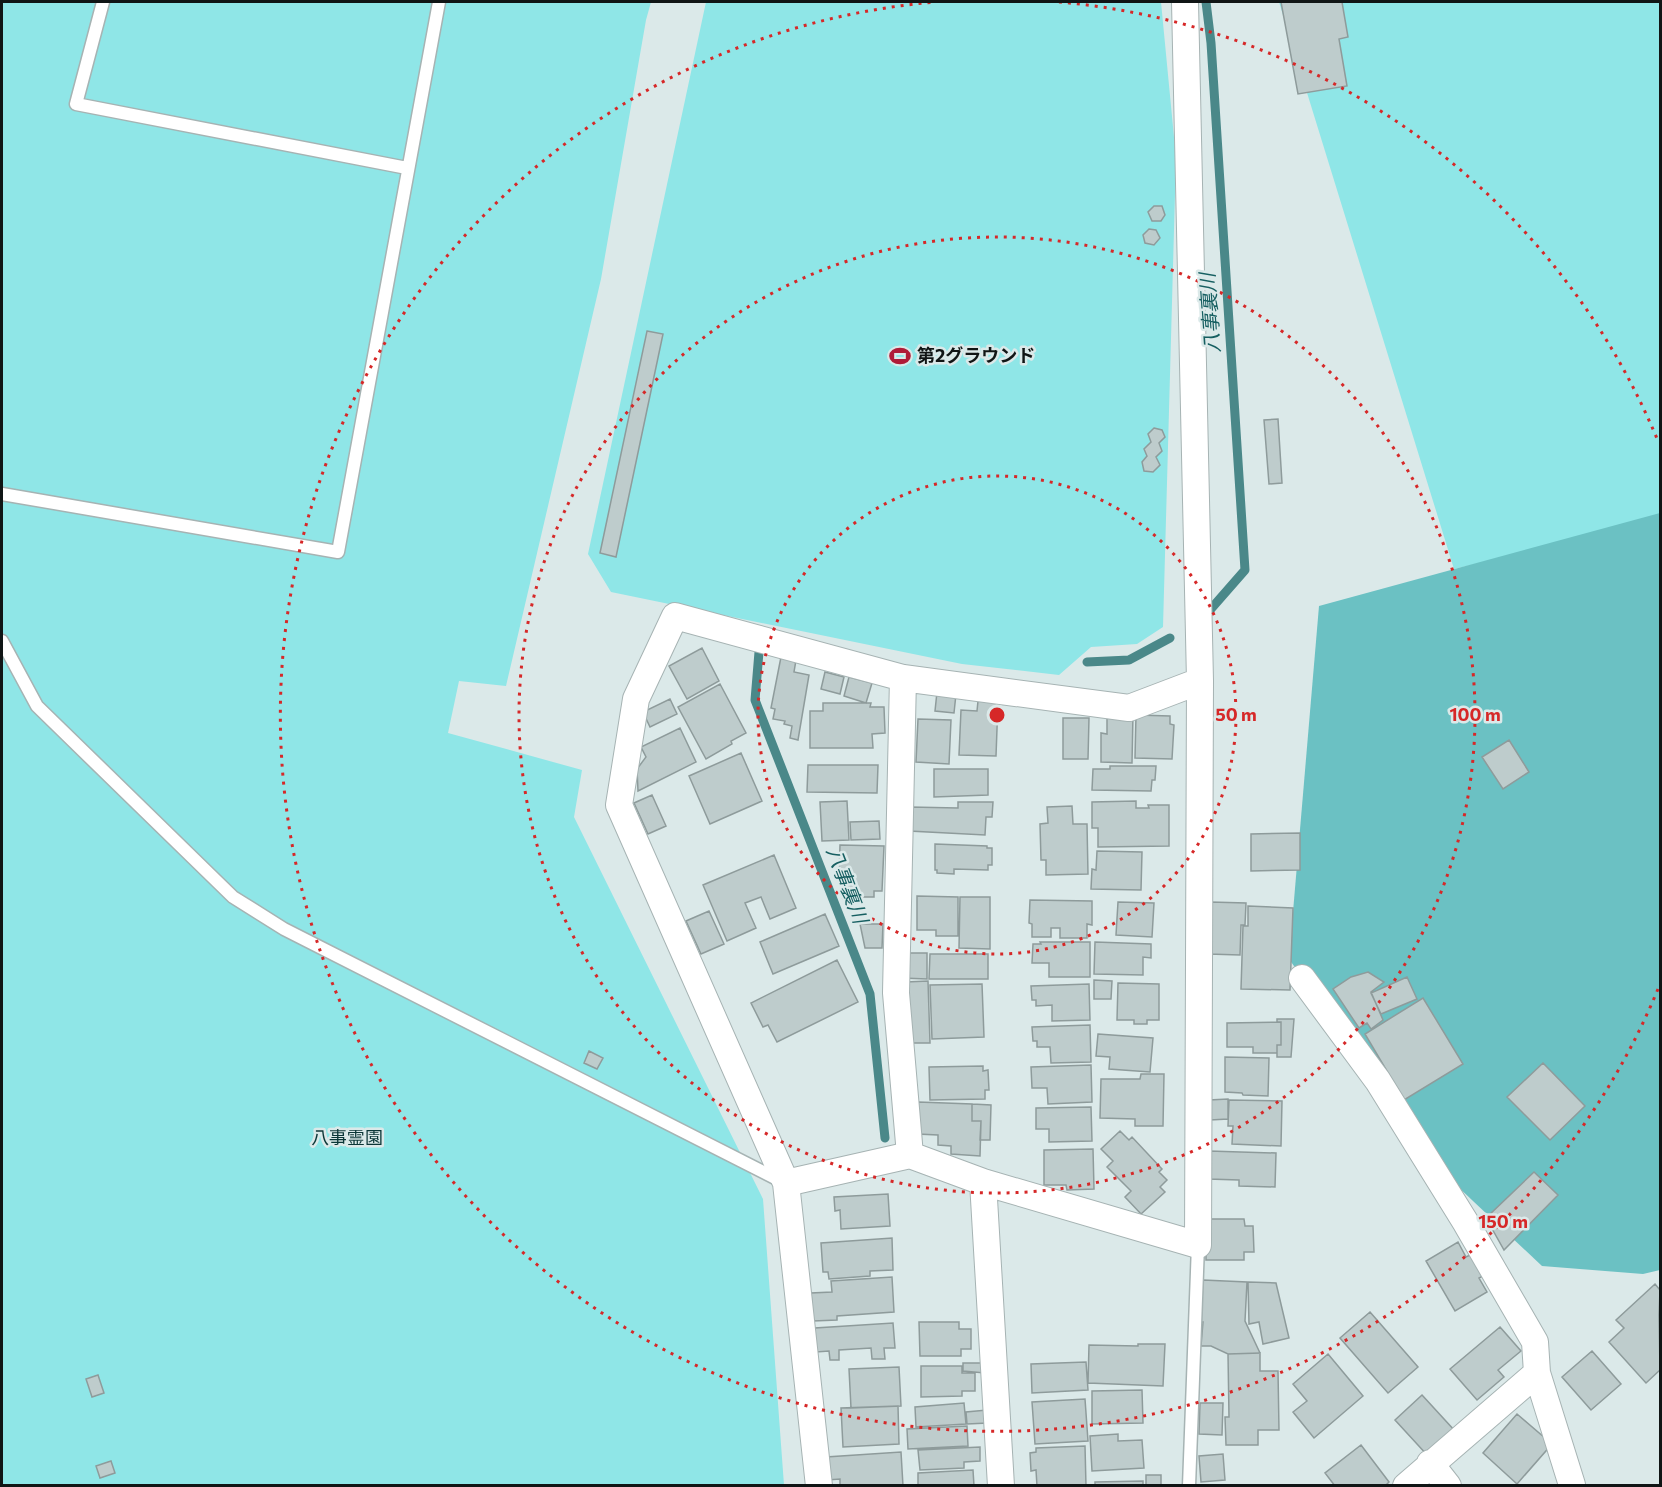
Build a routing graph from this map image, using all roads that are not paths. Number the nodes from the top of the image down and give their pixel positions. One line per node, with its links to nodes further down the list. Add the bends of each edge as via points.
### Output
1 (103, 2): 4 (lane, via 76,104)
2 (439, 2): 4 (lane)
3 (1185, 2): 8 (street)
4 (407, 168): 5 (lane, via 338,552)
5 (2, 494)
6 (2, 641): 12 (lane, via 37,705 233,897 284,929)
7 (903, 678): 8 (street, via 1129,708); 10 (street, via 896,993); 12 (street, via 675,616 636,699 619,805)
8 (1200, 681): 13 (street)
9 (1302, 978): 14 (street, via 1378,1081 1466,1223 1535,1342)
10 (910, 1155): 11 (street); 12 (street)
11 (983, 1182): 13 (street); 17 (street)
12 (786, 1183): 16 (street)
13 (1198, 1245): 18 (lane)
14 (1537, 1373): 15 (street); 21 (street)
15 (1430, 1463): 19 (street); 20 (street)
16 (819, 1485)
17 (1001, 1485)
18 (1189, 1485)
19 (1406, 1485)
20 (1448, 1485)
21 (1572, 1485)

